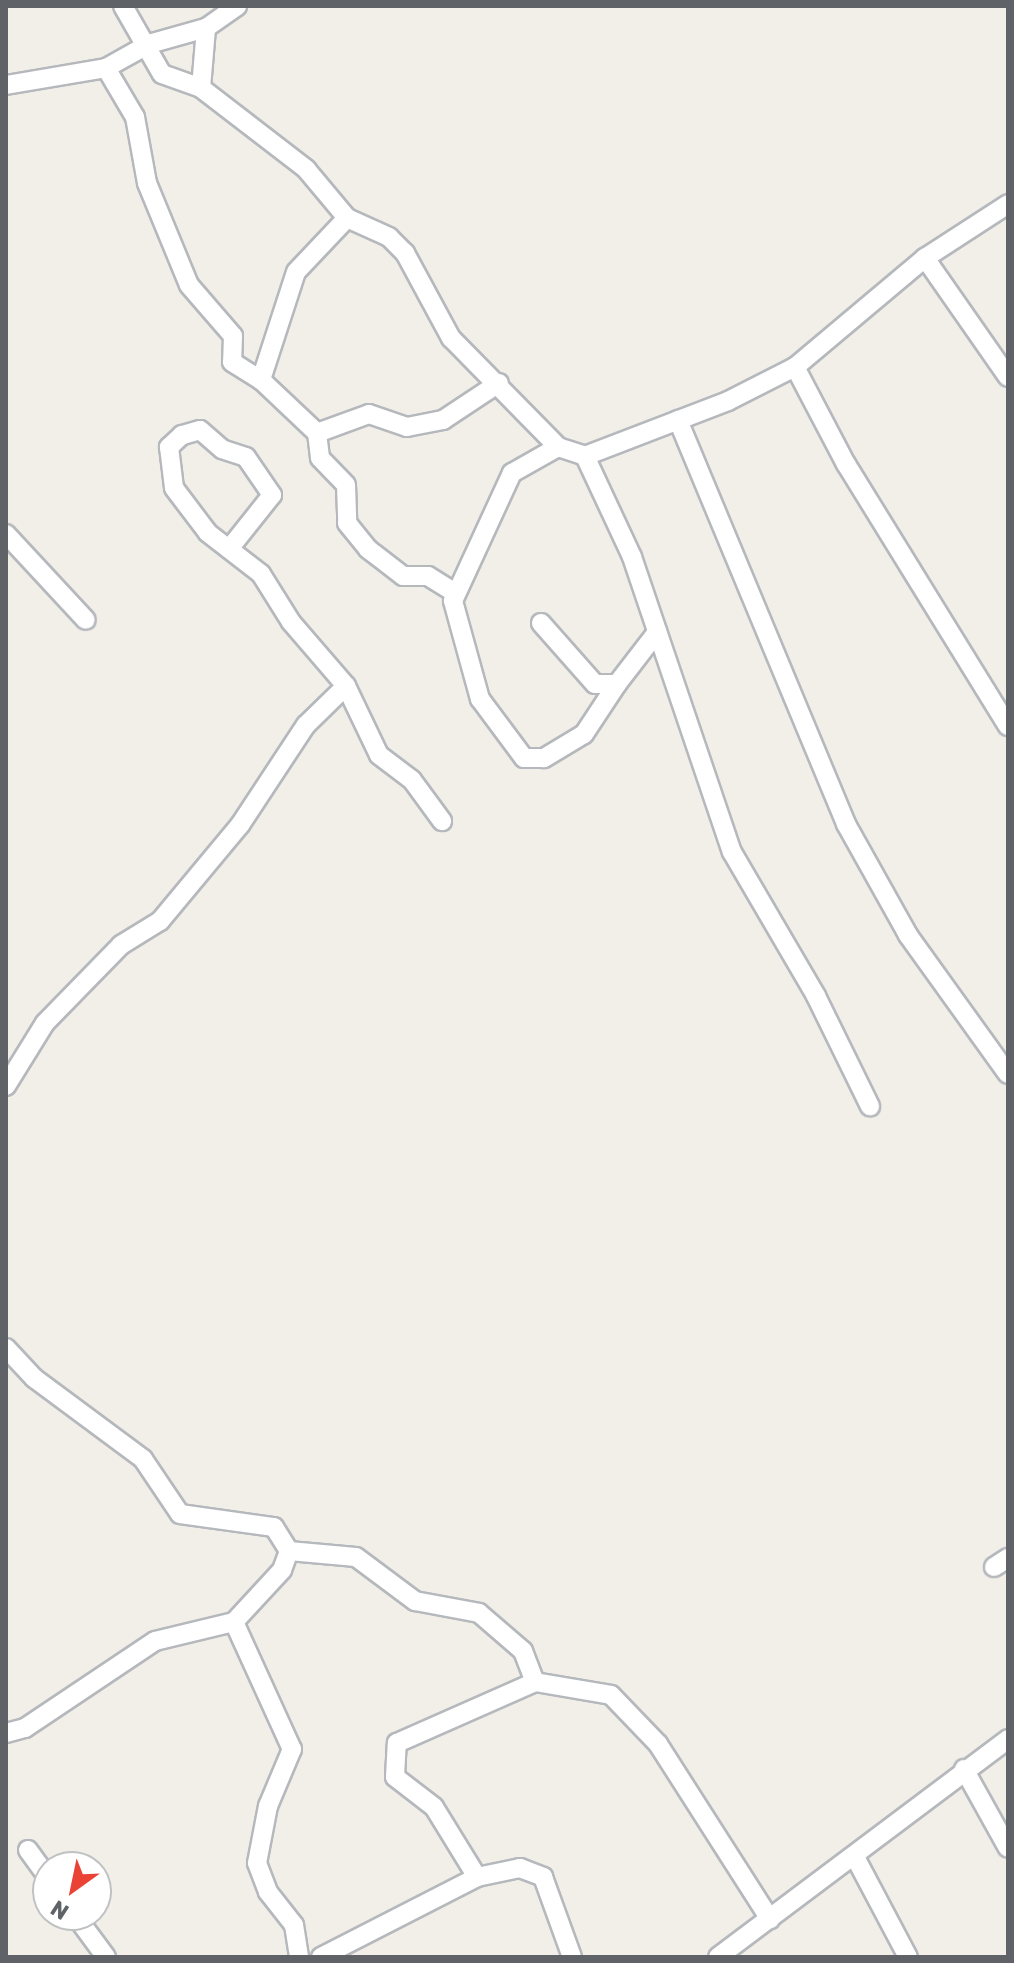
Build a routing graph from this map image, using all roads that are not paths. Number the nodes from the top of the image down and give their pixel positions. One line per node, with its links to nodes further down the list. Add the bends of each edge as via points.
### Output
1 (123, 6): 4 (street)
2 (237, 6): 3 (street)
3 (206, 28): 4 (street); 7 (street)
4 (149, 44): 5 (street); 7 (street, via 162,74)
5 (106, 68): 6 (street); 13 (street, via 135,117 147,183 189,285 233,336 232,362)
6 (6, 85)
7 (201, 88): 9 (street, via 306,169)
8 (1008, 204): 10 (street)
9 (347, 218): 13 (street, via 296,272); 14 (street, via 389,237 405,253 451,338)
10 (925, 258): 11 (street); 12 (street)
11 (795, 367): 15 (street); 27 (street, via 846,464)
12 (1008, 377)
13 (261, 380): 16 (street)
14 (499, 383): 16 (street, via 443,420 407,427 369,414); 17 (street)
15 (678, 420): 18 (street); 29 (street, via 846,824 908,935)
16 (317, 433): 21 (street, via 320,458 346,485 347,523 368,549 403,576 428,576)
17 (558, 447): 18 (street); 21 (street, via 512,473 475,562)
18 (585, 456): 24 (street, via 632,557)
19 (6, 534): 22 (street)
20 (229, 549): 20 (street, via 208,533 174,488 169,447 182,435 200,430 222,449 246,457 272,495); 26 (street, via 261,574 291,622)
21 (455, 593): 25 (street, via 459,630 480,699 524,758 544,758 584,734)
22 (86, 620)
23 (541, 623): 25 (street, via 595,684)
24 (657, 632): 25 (street); 31 (street, via 732,852 816,996)
25 (617, 684)
26 (346, 686): 28 (street, via 379,755 412,780); 30 (street, via 306,725 240,825 160,921 121,945 45,1023)
27 (1008, 726)
28 (442, 821)
29 (1004, 1062)
30 (6, 1086)
31 (870, 1106)
32 (6, 1348): 33 (street, via 34,1378 143,1459 180,1514 274,1527)
33 (289, 1551): 34 (street, via 282,1570); 35 (street, via 356,1557 415,1601 479,1613 523,1651)
34 (234, 1622): 36 (street, via 155,1641 25,1728); 47 (street, via 292,1749 264,1820 257,1863 268,1892 294,1925)
35 (535, 1682): 43 (street, via 397,1743 395,1777 434,1807); 44 (street, via 611,1695 658,1744)
36 (6, 1733)
37 (1008, 1739): 38 (street)
38 (964, 1769): 39 (street); 42 (street)
39 (1008, 1848)
40 (28, 1850): 41 (street)
41 (32, 1856)
42 (855, 1857): 44 (street); 51 (street)
43 (477, 1877): 48 (street); 49 (street, via 520,1868 543,1877)
44 (770, 1919): 50 (street)
45 (87, 1931): 46 (street)
46 (106, 1957)
47 (299, 1957)
48 (321, 1957)
49 (572, 1957)
50 (718, 1957)
51 (908, 1957)

